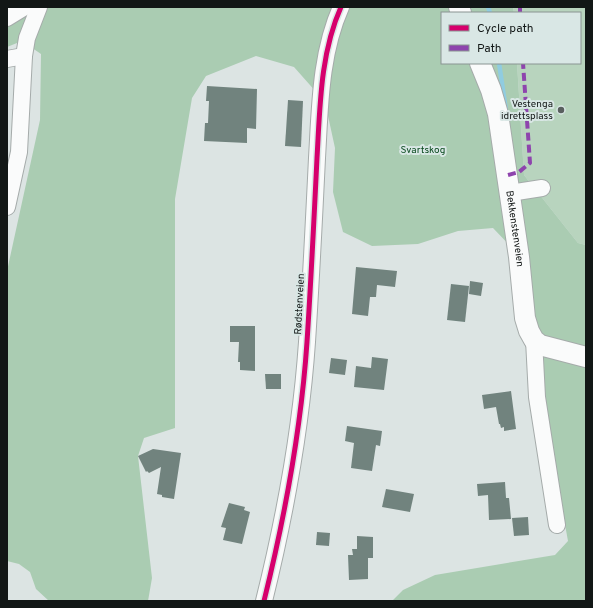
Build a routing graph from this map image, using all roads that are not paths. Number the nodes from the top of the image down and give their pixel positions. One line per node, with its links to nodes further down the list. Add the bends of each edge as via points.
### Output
1 (24, 7): 4 (street)
2 (39, 7): 5 (street, via 27,38)
3 (340, 7): 14 (street, Rødstenveien, via 329,38 322,86 307,342 298,430 279,539)
4 (7, 18)
5 (24, 56): 6 (street); 10 (street, via 19,152)
6 (7, 59)
7 (480, 64): 9 (main road, Bekkenstenveien, via 498,114)
8 (542, 188): 9 (street)
9 (510, 193): 11 (main road, Bekkenstenveien, via 525,318)
10 (7, 207)
11 (534, 340): 12 (main road, via 540,345); 13 (street, via 537,397)
12 (586, 357)
13 (557, 525)
14 (264, 601)

